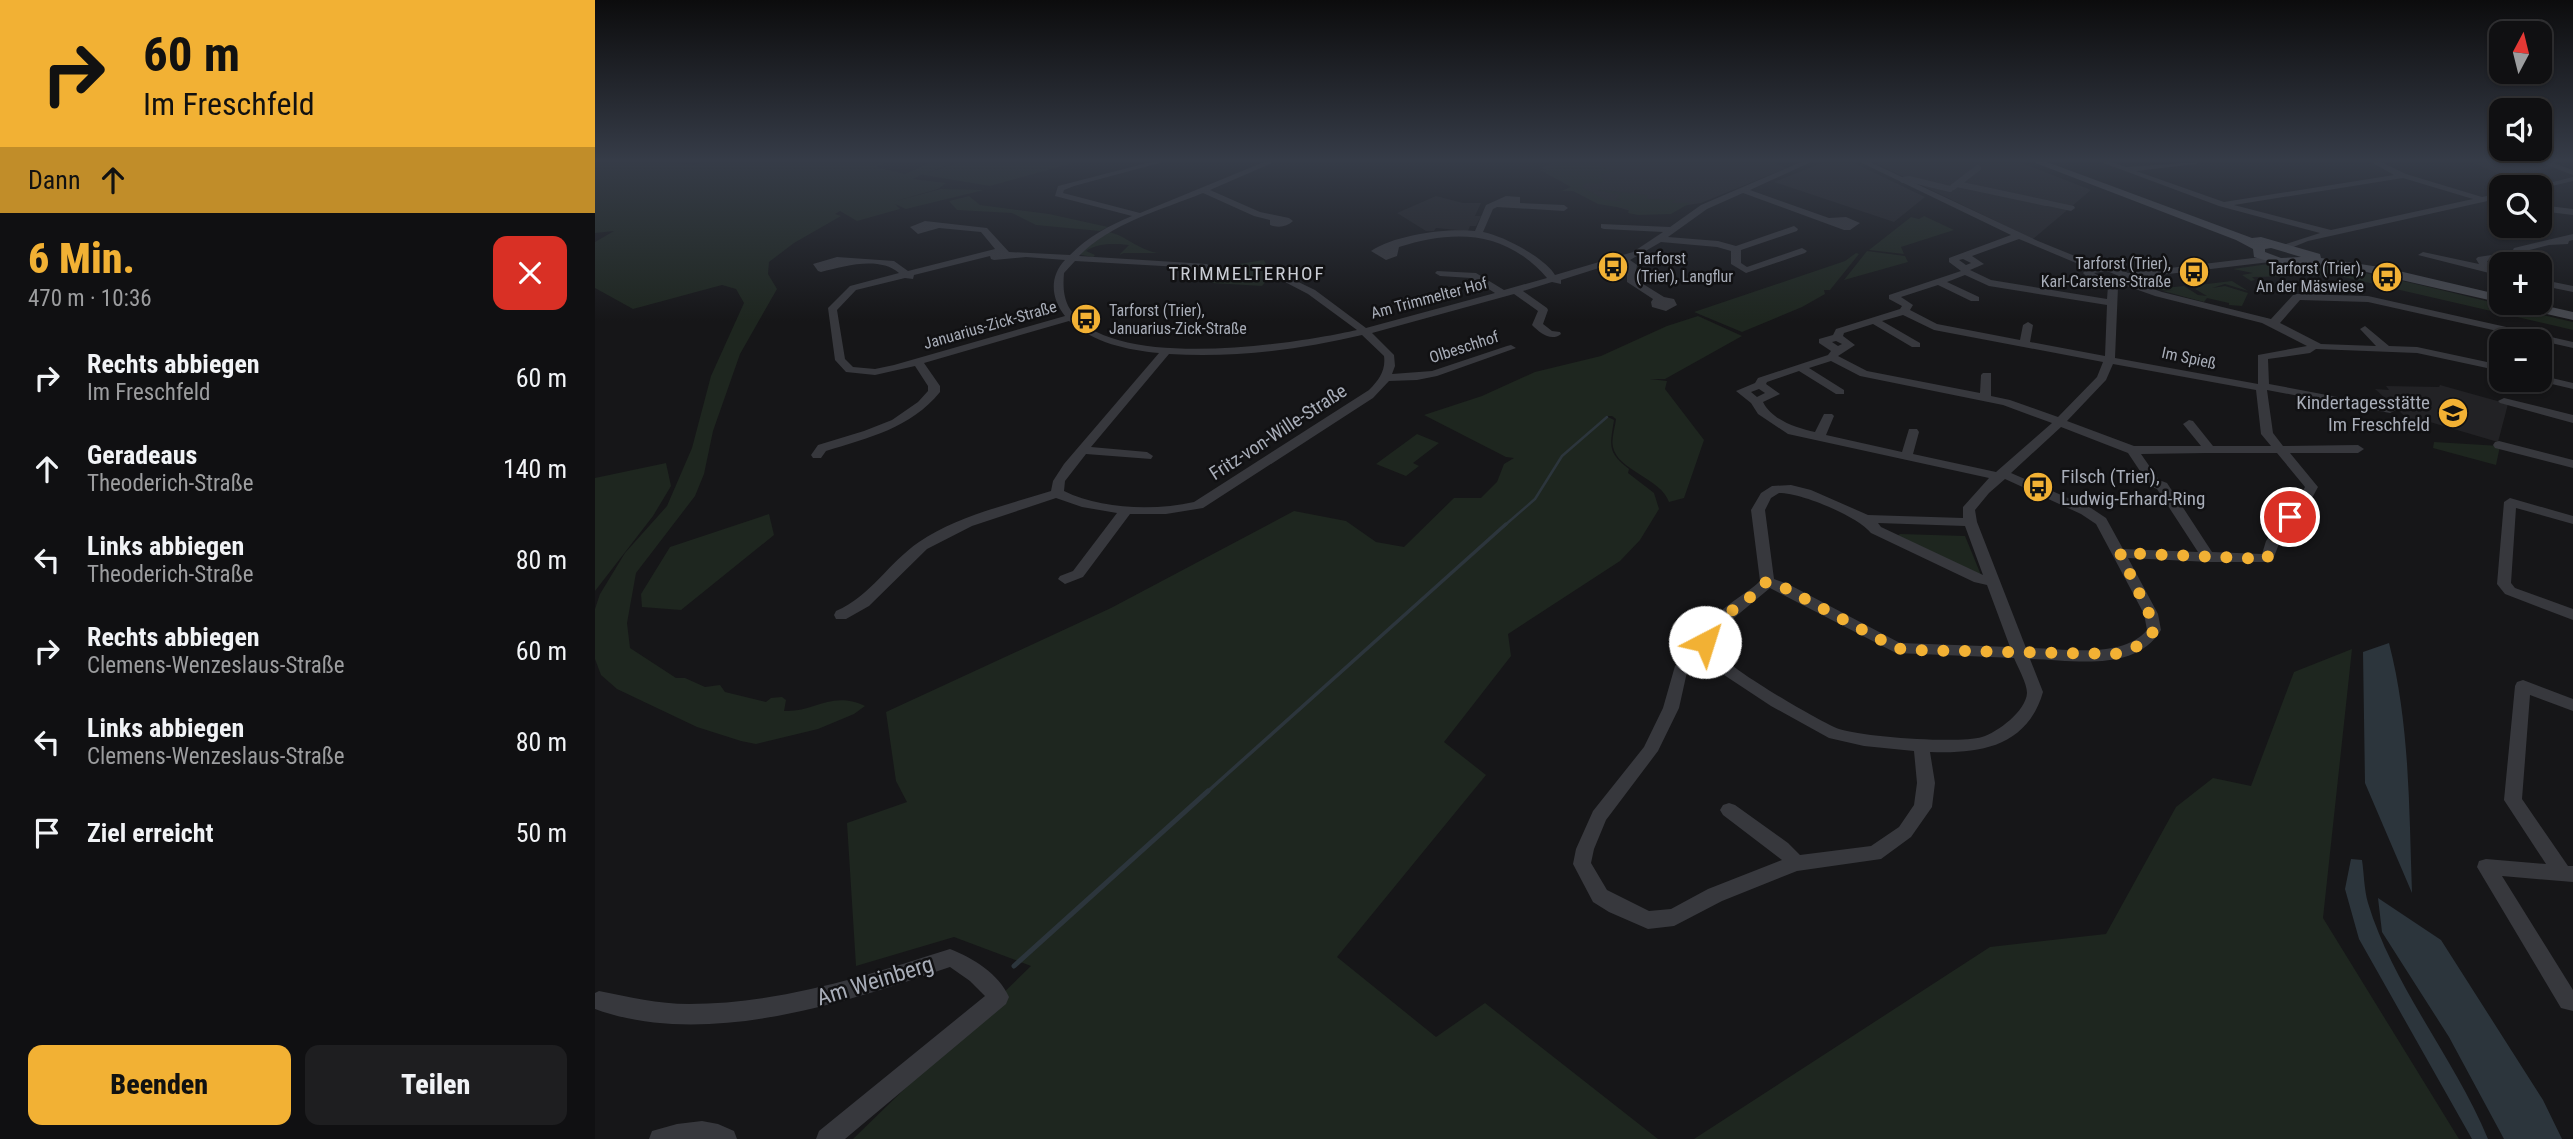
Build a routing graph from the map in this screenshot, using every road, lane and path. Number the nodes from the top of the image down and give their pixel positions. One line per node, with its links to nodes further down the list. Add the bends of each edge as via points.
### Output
1 (1139, 215): 30 (street, via 1106,230)
2 (1265, 215): 10 (street)
3 (1486, 215): 16 (street)
4 (1691, 215): 15 (street, Am Trimmelter Hof)
5 (1813, 215): 11 (street)
6 (1976, 215): 18 (street)
7 (2182, 215): 25 (main road)
8 (2264, 215): 17 (street)
9 (2413, 215): 17 (street)
10 (1275, 219)
11 (1829, 221)
12 (937, 226): 26 (street, via 984,230)
13 (1604, 226): 15 (street)
14 (1794, 229): 23 (street)
15 (1671, 230): 20 (street, Am Trimmelter Hof)
16 (1478, 234): 21 (street, via 1435,233); 43 (street, via 1488,235 1548,270)
17 (2334, 234): 22 (street)
18 (2020, 236): 35 (street, via 1967,253); 37 (street)
19 (2573, 237): 27 (street)
20 (1659, 239): 23 (street); 32 (street, Am Trimmelter Hof)
21 (1394, 245)
22 (2286, 247): 25 (main road); 29 (main road)
23 (1736, 249): 24 (street, via 1736,260 1759,265)
24 (1802, 251)
25 (2265, 251): 29 (main road, via 2289,263); 41 (street, via 2233,263)
26 (1003, 252): 30 (street, Januarius-Zick-Straße); 40 (street, Januarius-Zick-Straße)
27 (2517, 252)
28 (2423, 255): 38 (street)
29 (2302, 257): 50 (main road)
30 (1070, 258): 34 (street); 57 (street, via 1059,272 1058,282 1059,301)
31 (2489, 258): 36 (street, via 2481,259)
32 (1622, 260): 43 (street, Am Trimmelter Hof); 52 (street, via 1632,265 1630,280)
33 (852, 261): 40 (street, via 894,264)
34 (1185, 265)
35 (1965, 265): 44 (street); 53 (street, via 1989,283)
36 (2489, 266)
37 (2093, 269): 41 (street); 45 (street, via 2089,276)
38 (2489, 270)
39 (1440, 273): 49 (street, Am Trimmelter Hof, via 1473,275)
40 (908, 276): 73 (street, Januarius-Zick-Straße, via 843,298 832,314 840,360 850,370 875,372)
41 (2121, 279): 45 (street); 53 (street); 59 (street, via 2157,294)
42 (1287, 280): 62 (street, Am Trimmelter Hof, via 1316,294)
43 (1555, 281): 48 (street, Am Trimmelter Hof)
44 (1937, 281): 51 (street); 54 (street, via 1893,298)
45 (2101, 282): 53 (street)
46 (2552, 285): 47 (street)
47 (2573, 289)
48 (1522, 290): 49 (street, Am Trimmelter Hof); 63 (street, Am Trimmelter Hof, via 1543,310 1537,325)
49 (1503, 295): 62 (street, Am Trimmelter Hof)
50 (2489, 296)
51 (1975, 299)
52 (1661, 300)
53 (2112, 302): 72 (street)
54 (1906, 308): 58 (street); 64 (street, Im Spieß, via 1934,327)
55 (2552, 311): 56 (main road)
56 (2573, 316)
57 (1070, 318): 70 (street, Am Trimmelter Hof, via 1104,338); 73 (street, Januarius-Zick-Straße)
58 (1875, 321): 65 (street); 71 (street, via 1823,341)
59 (2273, 324): 66 (street, via 2297,297 2368,299); 67 (street)
60 (2028, 325): 64 (street)
61 (2365, 329): 69 (street)
62 (1364, 333): 70 (street, Am Trimmelter Hof, via 1250,351); 77 (street, via 1389,355)
63 (1556, 334)
64 (2025, 343): 72 (street, Im Spieß)
65 (1916, 345)
66 (2573, 345)
67 (2313, 346): 69 (street); 81 (street, via 2262,357)
68 (1511, 348): 77 (street, Olbeschhof, via 1448,371)
69 (2386, 349): 74 (street, via 2430,351)
70 (1166, 351): 96 (street)
71 (1835, 353): 75 (street); 83 (street, via 1864,374)
72 (2110, 358): 81 (street, Im Spieß); 89 (street, via 2095,387)
73 (918, 362): 99 (street, Januarius-Zick-Straße, via 934,386 918,410 892,425 822,448)
74 (2489, 365)
75 (1800, 368): 79 (street, via 1762,380); 82 (street)
76 (1987, 375): 83 (street)
77 (1385, 377): 105 (street, Fritz-von-Wille-Straße, via 1369,396 1198,505 1171,511)
78 (2552, 381): 80 (street)
79 (1760, 385): 84 (street, via 1774,394); 84 (street, via 1742,391)
80 (2573, 386)
81 (2263, 387): 86 (street, Im Spieß); 94 (street, via 2267,434)
82 (1840, 392)
83 (1985, 397): 89 (street)
84 (1756, 401): 92 (street, via 1762,412 1783,426)
85 (2504, 401): 88 (street)
86 (2390, 410)
87 (1828, 416): 92 (street)
88 (2573, 419)
89 (2059, 423): 97 (street); 103 (street)
90 (2189, 425): 98 (street)
91 (1913, 432): 100 (street)
92 (1819, 437): 100 (street)
93 (2499, 445): 102 (street)
94 (2278, 449): 95 (street); 98 (street); 110 (street, via 2312,487 2294,519 2290,517 2273,541 2267,559)
95 (2358, 449)
96 (1082, 450): 101 (street); 104 (street, via 1063,474)
97 (2133, 450): 98 (street); 110 (street)
98 (2211, 451)
99 (817, 455)
100 (1907, 455): 103 (street)
101 (1147, 456)
102 (2573, 464)
103 (2000, 477): 108 (street, via 1968,510); 109 (street, via 2107,528)
104 (1058, 493): 105 (street, Fritz-von-Wille-Straße, via 1083,505); 114 (street, via 929,541 862,606)
105 (1127, 509): 111 (street, via 1078,574)
106 (1867, 519): 108 (street); 112 (street, via 1876,530 1979,579); 113 (street, via 1797,488 1773,492 1758,510)
107 (2573, 520): 115 (street, via 2510,502 2504,584 2510,591)
108 (1970, 522): 112 (street)
109 (2120, 553): 110 (street); 117 (street, via 2151,614 2154,630 2148,639 2115,654)
110 (2209, 558)
111 (1065, 579)
112 (1993, 581): 117 (street)
113 (1766, 582): 116 (street, via 1708,630); 117 (street, via 1896,648)
114 (841, 615)
115 (2573, 615)
116 (1707, 651): 119 (street, via 1720,664 1832,733 1861,740); 121 (street, via 1683,665 1671,708 1650,751 1599,816 1585,849 1582,864 1586,874 1600,896 1648,920 1674,917 1715,895)
117 (2022, 654): 119 (street, via 2035,692 2026,713 1985,743)
118 (2573, 705): 122 (street, via 2523,686 2512,800)
119 (1921, 743): 121 (street, via 1926,783 1923,807 1905,832 1875,853)
120 (1729, 810): 121 (street, via 1783,848)
121 (1796, 863)
122 (2568, 873): 124 (street, via 2486,867 2568,1001)
123 (599, 1001): 127 (street, Am Weinberg, via 632,1011 712,1013 789,1004 950,958 989,984 999,996)
124 (2573, 1001)
125 (660, 1139): 126 (street, via 697,1131)
126 (726, 1139)
127 (827, 1139)

